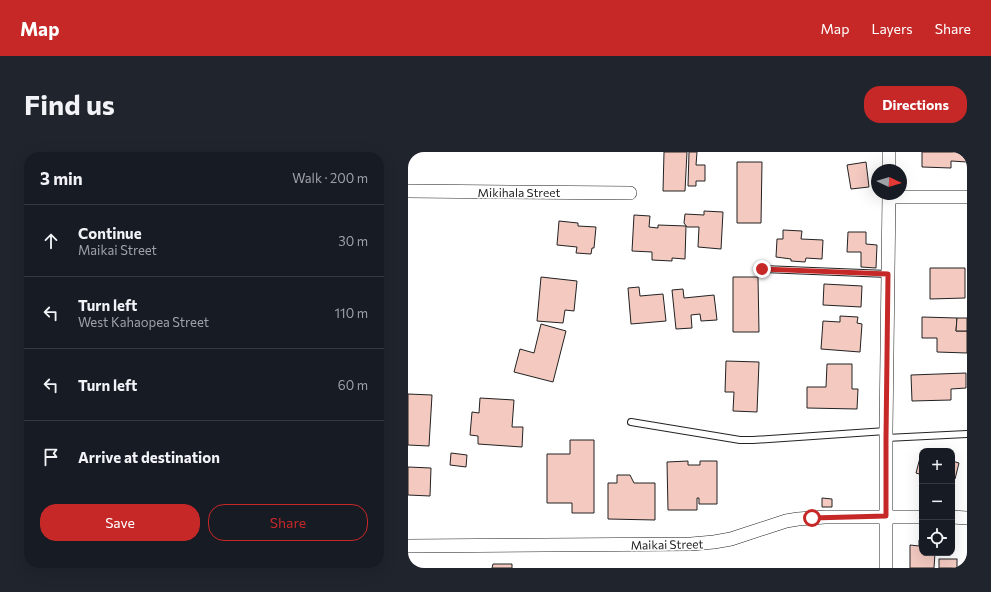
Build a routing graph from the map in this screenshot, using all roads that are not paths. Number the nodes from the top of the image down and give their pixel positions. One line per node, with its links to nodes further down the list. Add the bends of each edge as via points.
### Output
1 (889, 152): 2 (street)
2 (889, 164)
3 (408, 191): 4 (street, Mikihala Street)
4 (630, 192)
5 (907, 195): 6 (street)
6 (967, 197)
7 (889, 200): 9 (street)
8 (762, 269): 9 (lane)
9 (888, 274): 12 (street)
10 (631, 422): 12 (lane, via 740,440 854,432)
11 (967, 434): 12 (lane)
12 (886, 435): 13 (street)
13 (886, 516): 14 (street, Maikai Street); 17 (street, Maikai Street, via 798,519 731,539 703,544); 18 (street)
14 (919, 517)
15 (955, 517): 16 (street)
16 (967, 518)
17 (408, 546)
18 (886, 568)

